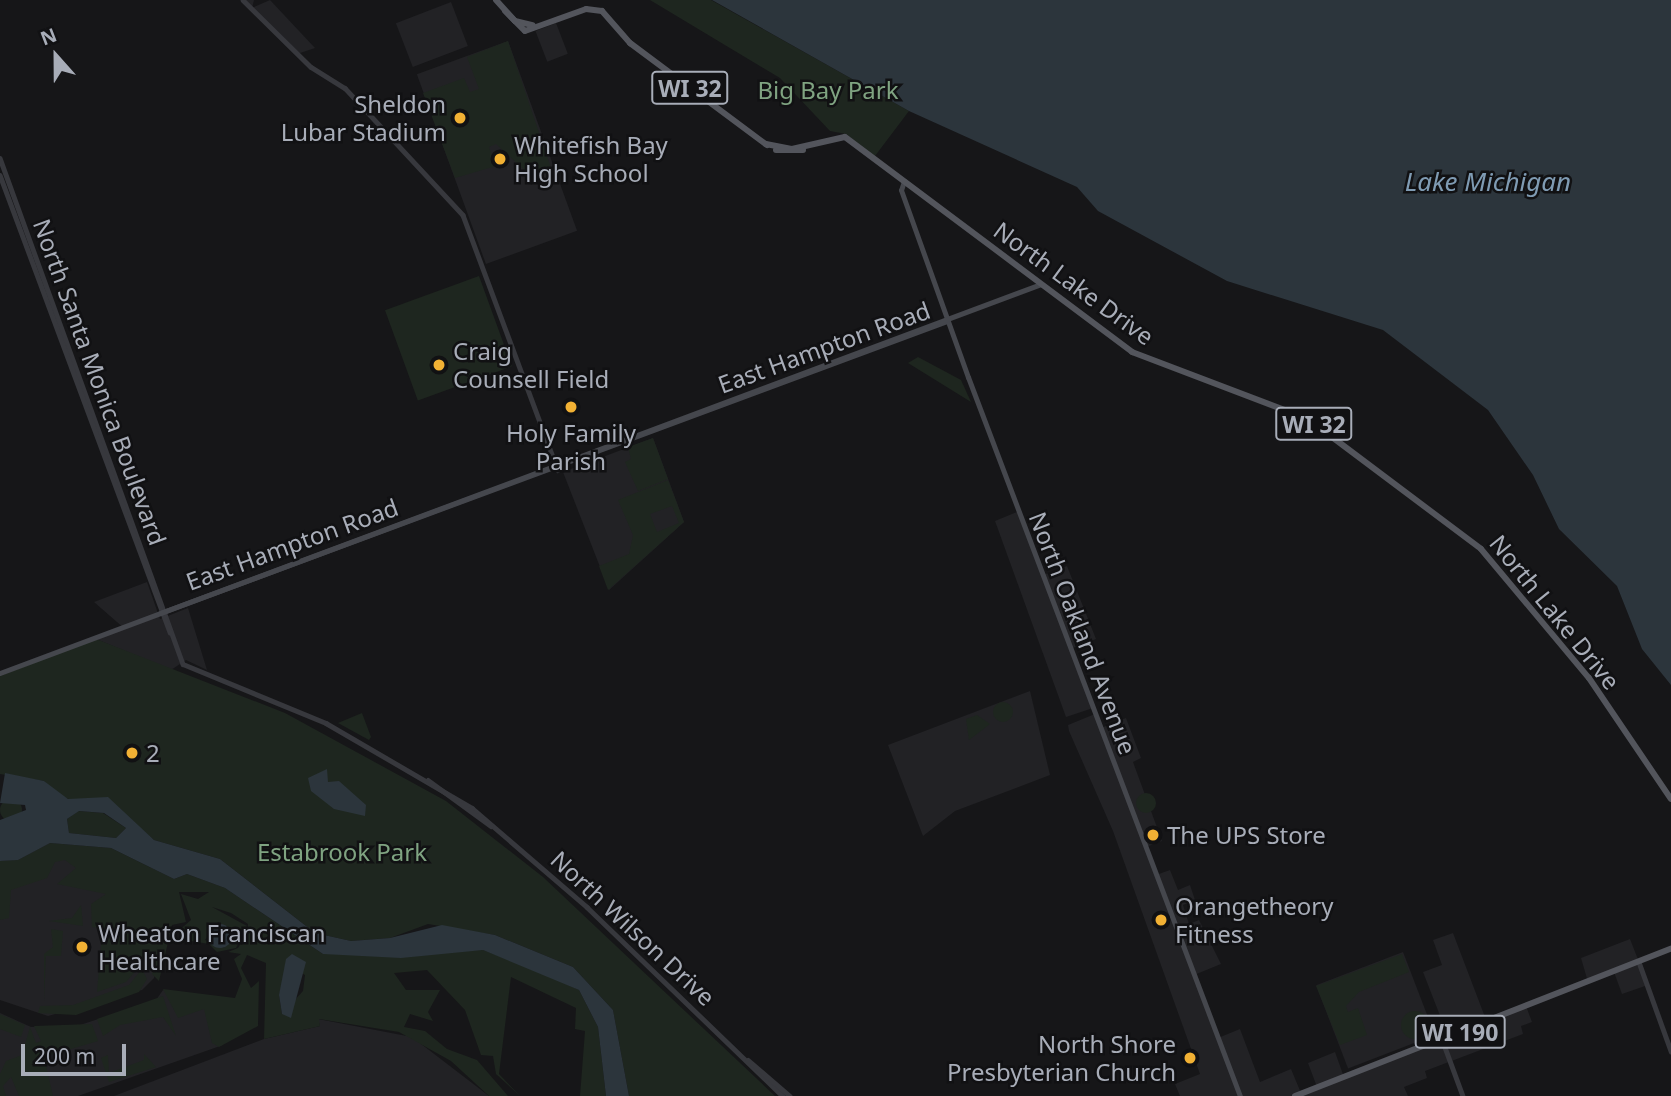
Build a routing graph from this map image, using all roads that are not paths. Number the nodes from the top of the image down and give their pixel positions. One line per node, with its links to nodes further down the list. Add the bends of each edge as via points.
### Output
1 (243, 0): 12 (street, via 312,67 345,88 463,215)
2 (496, 0): 4 (main road)
3 (603, 9): 5 (main road, via 591,4); 6 (main road, via 586,9); 9 (main road, North Lake Drive / WI 32, via 630,43 766,144 792,151 829,138 853,143)
4 (505, 11): 5 (main road); 6 (main road)
5 (533, 25): 6 (main road)
6 (524, 31)
7 (0, 158): 13 (street, North Santa Monica Boulevard)
8 (0, 175): 13 (street, North Santa Monica Boulevard)
9 (904, 181): 10 (main road, North Lake Drive / WI 32); 11 (main road, North Oakland Avenue, via 901,190)
10 (1041, 284): 11 (main road, East Hampton Road); 16 (main road, North Lake Drive / WI 32, via 1141,358 1308,419 1469,539 1589,678)
11 (947, 321): 12 (main road, East Hampton Road); 24 (main road, North Oakland Avenue)
12 (557, 468): 13 (main road, East Hampton Road)
13 (164, 612): 14 (street, North Santa Monica Boulevard); 15 (main road, East Hampton Road)
14 (170, 632): 21 (street, North Wilson Drive, via 189,667 326,723 428,780 492,826)
15 (0, 673)
16 (1671, 799)
17 (1671, 949): 18 (main road, WI 190)
18 (1639, 962): 19 (main road, WI 190); 20 (street)
19 (1442, 1039): 25 (main road, WI 190); 26 (street)
20 (1671, 1051)
21 (748, 1060): 22 (street, North Wilson Drive); 23 (street, North Wilson Drive)
22 (783, 1096)
23 (790, 1096)
24 (1240, 1096)
25 (1294, 1096)
26 (1463, 1096)

